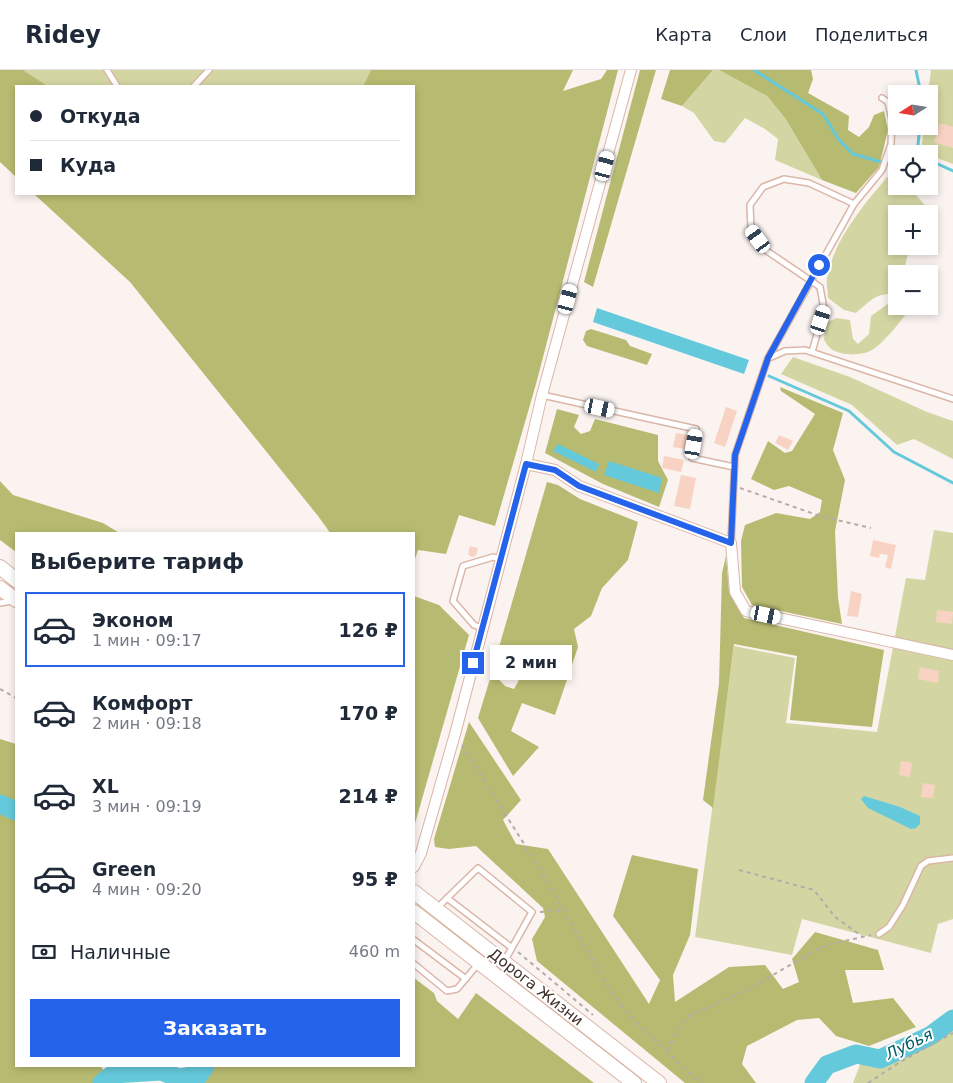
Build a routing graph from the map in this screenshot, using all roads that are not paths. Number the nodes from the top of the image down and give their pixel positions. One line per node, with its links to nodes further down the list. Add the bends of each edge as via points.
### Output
1 (107, 70): 4 (lane)
2 (209, 70): 5 (lane)
3 (631, 70): 11 (street)
4 (116, 85)
5 (195, 85)
6 (882, 98): 7 (lane, via 888,102 892,120 891,144 882,170)
7 (854, 204): 8 (lane); 8 (lane, via 809,183 784,179 763,187 750,205 750,230 764,249)
8 (810, 280): 9 (lane, via 820,287 824,309); 10 (lane)
9 (812, 352): 10 (lane, via 785,351); 12 (lane)
10 (768, 358): 14 (lane, via 735,455)
11 (542, 395): 13 (street); 14 (lane, via 696,429 692,458)
12 (953, 398)
13 (526, 464): 15 (street, via 555,470 579,486); 16 (street)
14 (734, 467): 15 (lane)
15 (731, 543): 24 (street, via 735,592 746,611)
16 (500, 559): 23 (street); 23 (lane, via 493,557 463,566 453,601 474,625)
17 (0, 567): 18 (main road)
18 (15, 579)
19 (0, 588): 20 (main road)
20 (15, 599)
21 (15, 600): 22 (lane)
22 (0, 603)
23 (482, 628): 26 (street, via 455,734)
24 (953, 655)
25 (953, 858): 31 (lane, via 928,861 921,866 903,906 889,927)
26 (415, 865)
27 (415, 893): 29 (main road, Дорога Жизни)
28 (447, 898): 29 (lane); 33 (lane); 33 (lane, via 478,868 532,912)
29 (436, 909): 34 (main road, Дорога Жизни)
30 (416, 917): 35 (main road, Дорога Жизни)
31 (879, 934)
32 (415, 941): 37 (lane)
33 (512, 948): 34 (lane)
34 (504, 962): 39 (main road, Дорога Жизни)
35 (479, 963): 37 (lane); 38 (main road, Дорога Жизни)
36 (415, 965): 37 (lane, via 447,991 457,988)
37 (466, 979)
38 (634, 1083)
39 (659, 1083)

